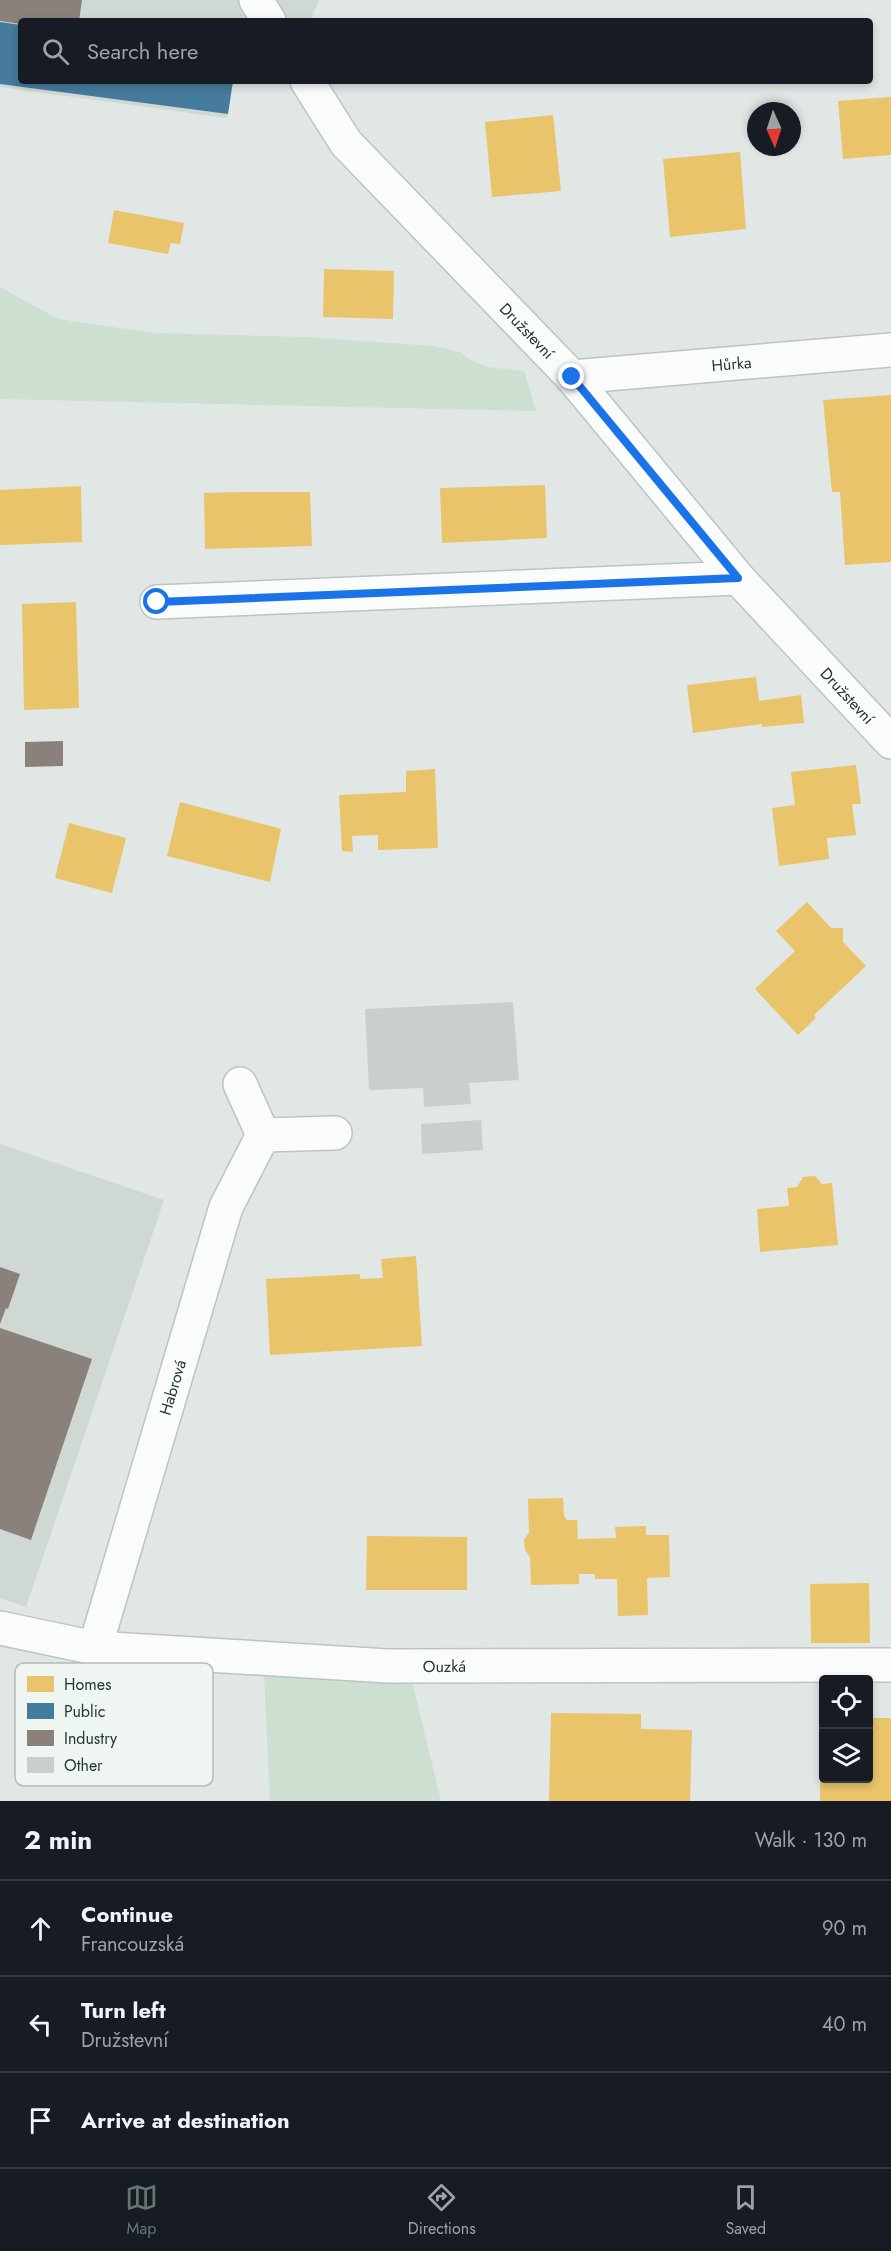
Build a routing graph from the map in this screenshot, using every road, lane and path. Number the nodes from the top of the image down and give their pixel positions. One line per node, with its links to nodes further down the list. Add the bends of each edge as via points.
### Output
1 (256, 0): 2 (street)
2 (267, 18)
3 (309, 84): 5 (street, Družstevní, via 346,142)
4 (891, 350): 5 (street, Hůrka)
5 (572, 377): 6 (street, Družstevní)
6 (738, 578): 7 (street); 8 (street, Družstevní)
7 (157, 602)
8 (891, 742)
9 (240, 1084): 11 (street)
10 (336, 1133): 11 (street)
11 (263, 1135): 13 (street, Habrová, via 226,1207)
12 (0, 1628): 13 (street, Ouzká)
13 (95, 1648): 14 (street, Ouzká, via 388,1666)
14 (891, 1665)

